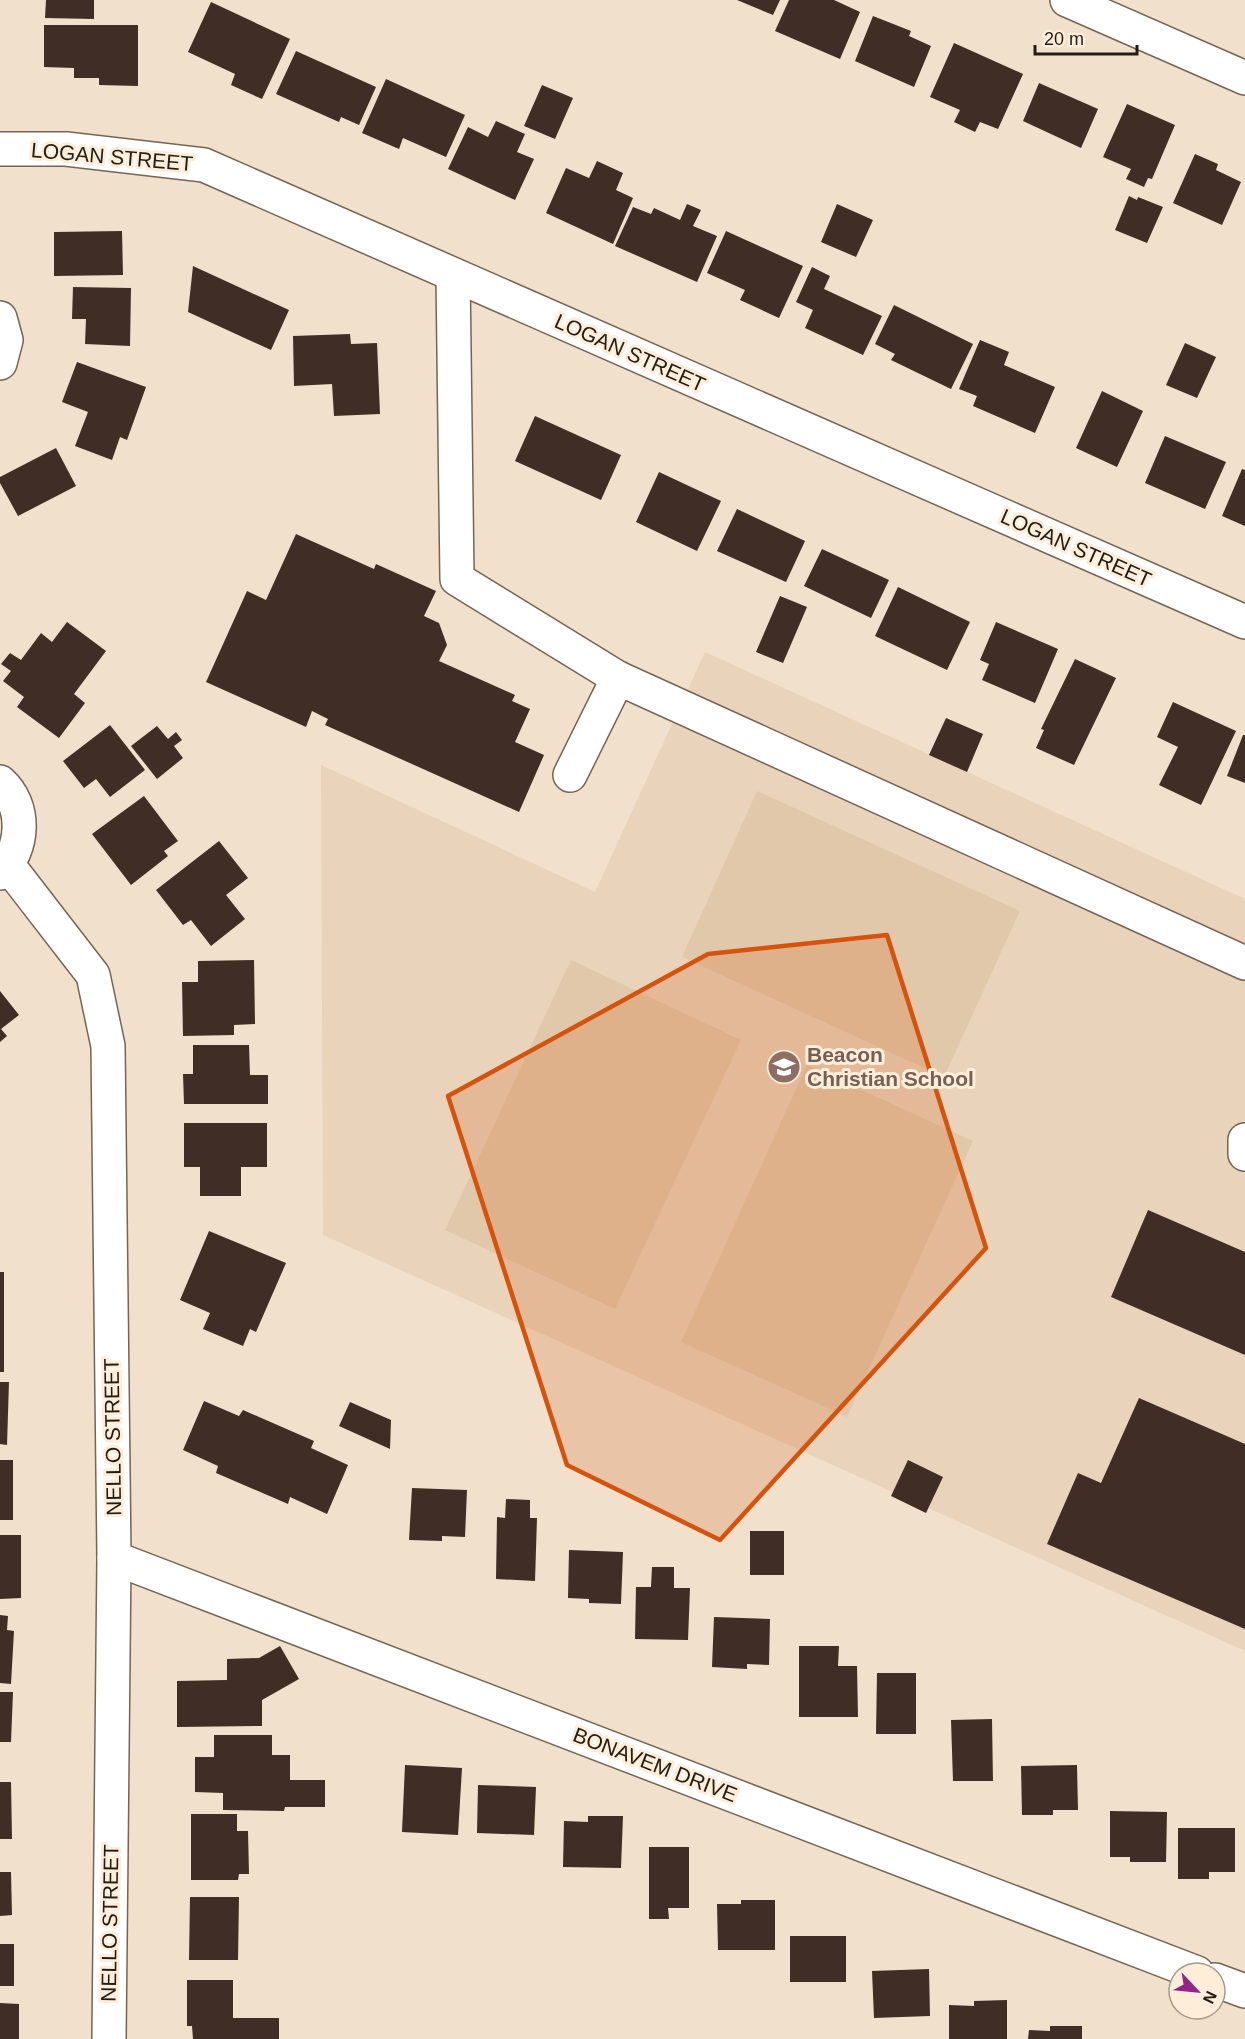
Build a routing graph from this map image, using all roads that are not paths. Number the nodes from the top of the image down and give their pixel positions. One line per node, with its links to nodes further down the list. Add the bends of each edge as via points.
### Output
1 (1067, 0): 2 (street)
2 (1245, 78)
3 (0, 149): 4 (street, LOGAN STREET, via 66,149 204,165)
4 (453, 275): 7 (street, LOGAN STREET); 8 (street, via 457,579)
5 (0, 318): 6 (street, via 6,340)
6 (0, 363)
7 (1245, 622)
8 (618, 678): 9 (street); 12 (street)
9 (570, 775)
10 (0, 782): 11 (street, via 15,803 20,824 17,845)
11 (4, 869): 15 (street, NELLO STREET, via 93,975 108,1046)
12 (1245, 963)
13 (1245, 1140): 14 (street)
14 (1245, 1154)
15 (114, 1558): 16 (street, BONAVEM DRIVE); 19 (street, NELLO STREET)
16 (1167, 1962)
17 (1227, 1984): 18 (street)
18 (1245, 1991)
19 (109, 2039)

